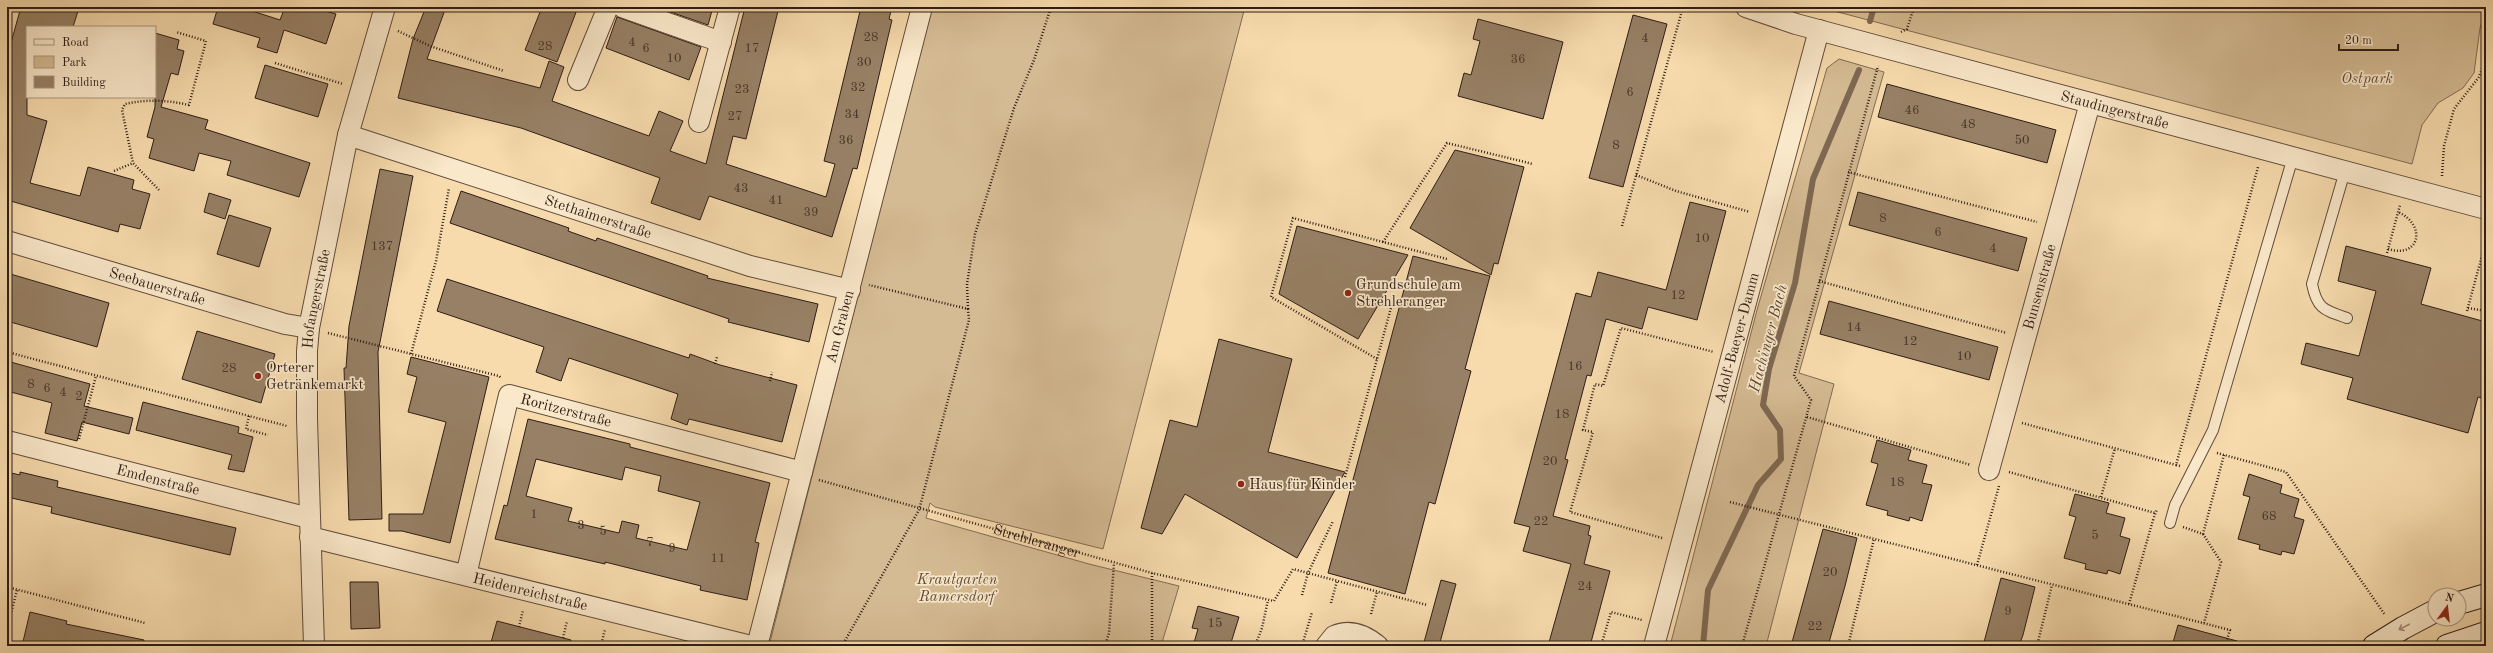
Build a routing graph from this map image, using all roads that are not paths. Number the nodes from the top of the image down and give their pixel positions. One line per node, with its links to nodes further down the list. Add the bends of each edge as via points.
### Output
1 (385, 7): 12 (street, Hofangerstraße)
2 (608, 7): 9 (street)
3 (622, 7): 8 (street)
4 (730, 7): 8 (street)
5 (922, 7): 17 (street, Am Graben)
6 (1746, 7): 7 (street, Staudingerstraße)
7 (1819, 30): 10 (street, Staudingerstraße); 36 (street, Adolf-Baeyer-Damm)
8 (721, 42): 11 (street)
9 (578, 80)
10 (2090, 103): 13 (street, Staudingerstraße); 22 (street, Bunsenstraße, via 2026,338)
11 (699, 122)
12 (348, 135): 17 (street, Stethaimerstraße, via 750,266); 19 (street, Hofangerstraße)
13 (2293, 157): 14 (street, Staudingerstraße); 24 (lane, via 2213,430 2175,505)
14 (2345, 171): 15 (street, Staudingerstraße); 18 (lane, via 2312,284 2315,298 2323,310)
15 (2486, 209)
16 (7, 241): 19 (street, Seebauerstraße, via 285,324)
17 (850, 290): 21 (street, Am Graben)
18 (2346, 318)
19 (309, 328): 23 (street, Hofangerstraße, via 306,351)
20 (7, 441): 23 (street, Emdenstraße)
21 (802, 472): 26 (street, Roritzerstraße, via 509,395); 33 (street, Am Graben)
22 (1999, 475)
23 (310, 518): 25 (street, Hofangerstraße)
24 (2170, 523)
25 (310, 537): 26 (street, Heidenreichstraße); 31 (street, Hofangerstraße)
26 (466, 575): 32 (street, Heidenreichstraße)
27 (2486, 595): 28 (main road)
28 (2467, 601)
29 (2427, 615): 37 (main road, one-way to 37)
30 (2486, 633): 38 (main road)
31 (314, 646)
32 (750, 646)
33 (757, 646)
34 (1326, 646): 35 (street, via 1334,636 1351,632 1370,639)
35 (1378, 646)
36 (1654, 646)
37 (2374, 646)
38 (2447, 646)

